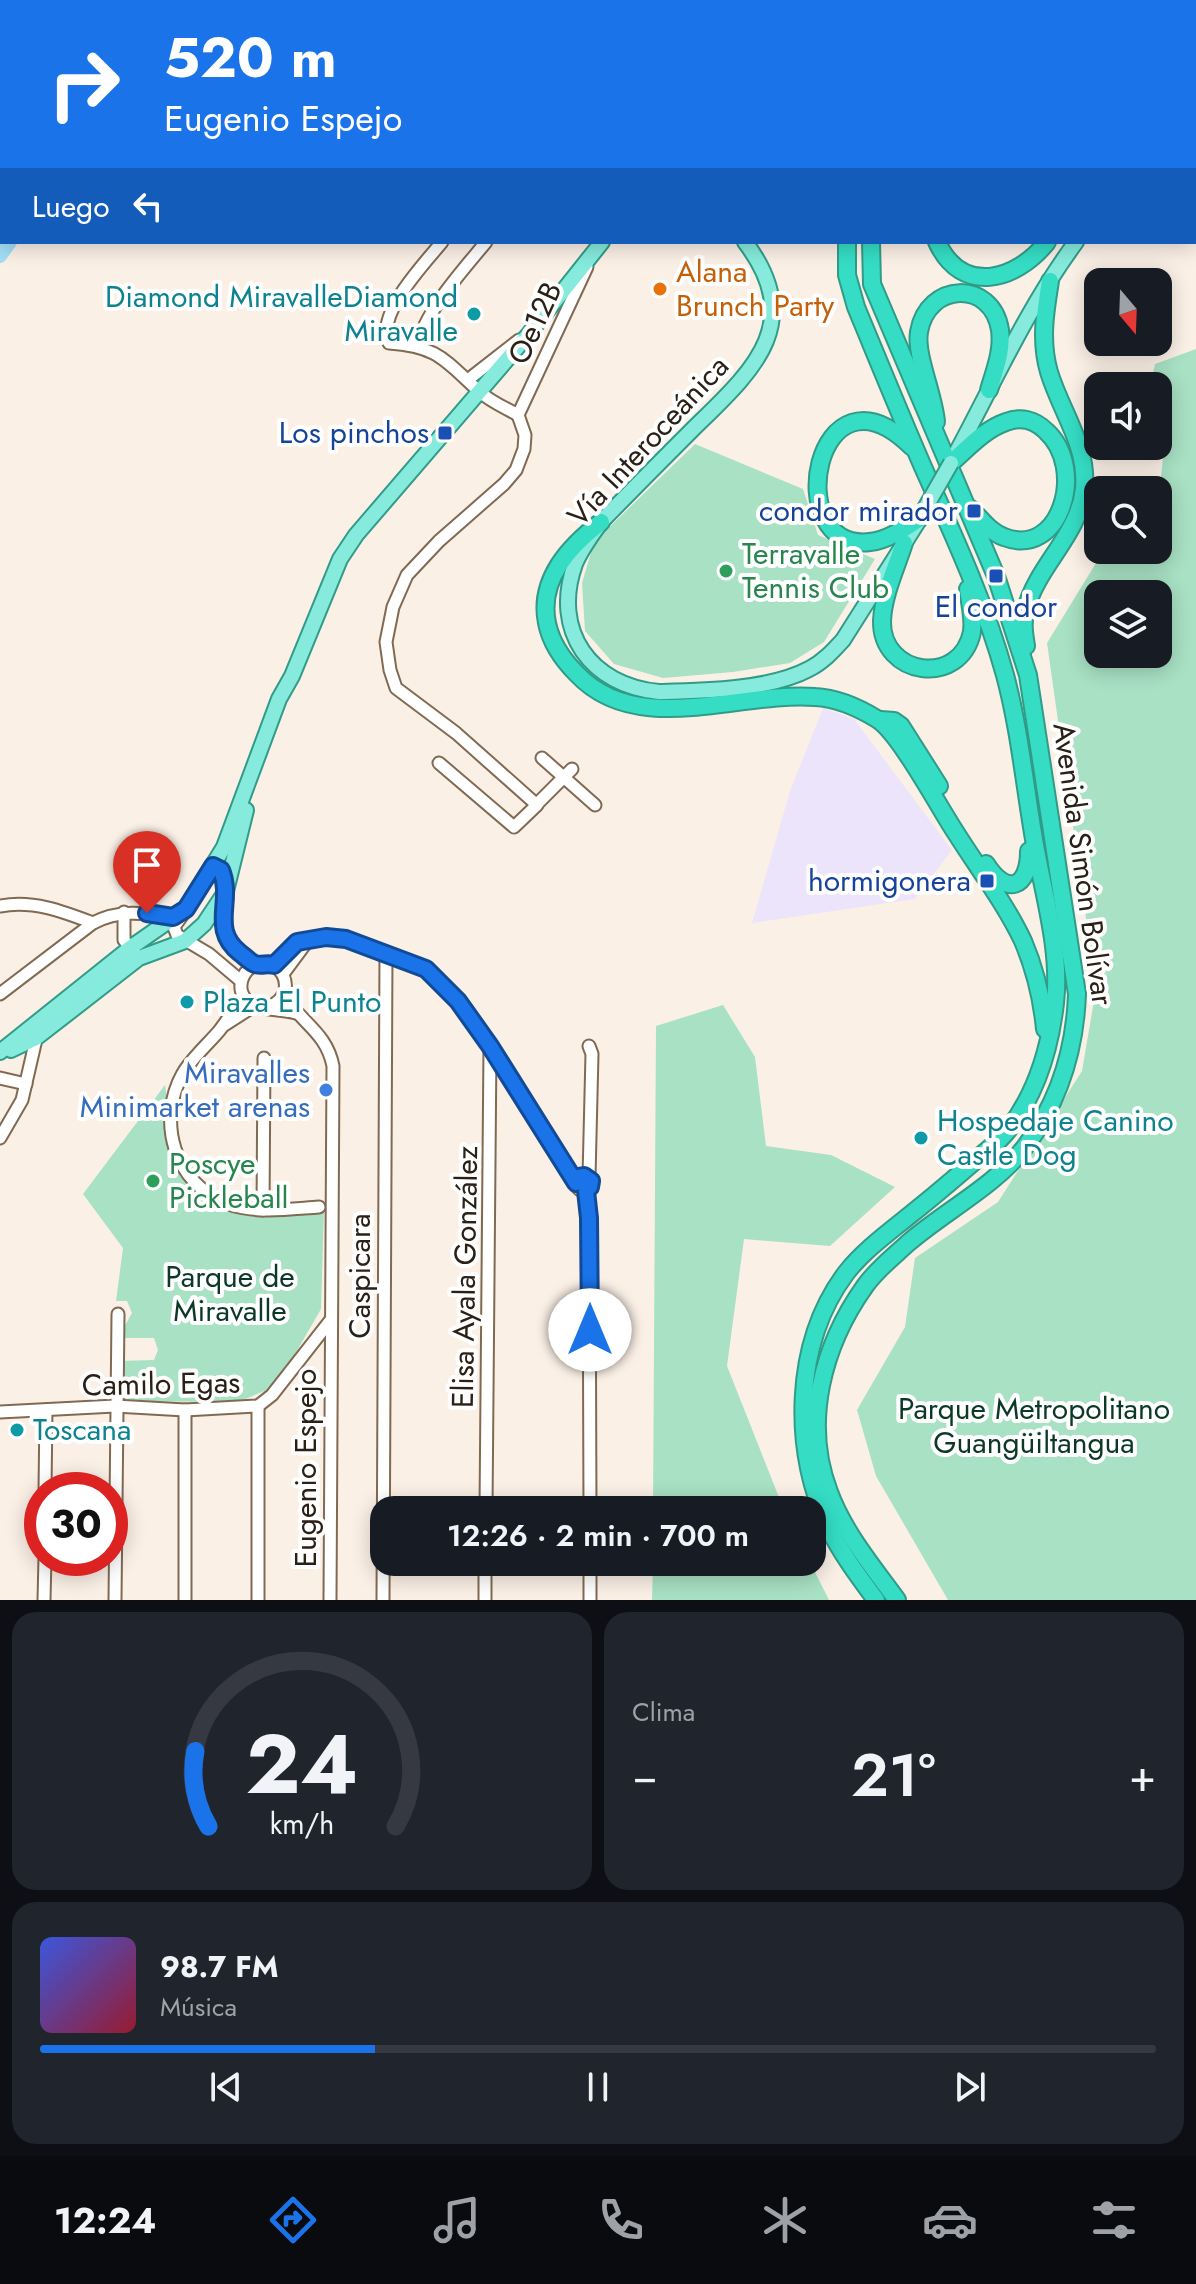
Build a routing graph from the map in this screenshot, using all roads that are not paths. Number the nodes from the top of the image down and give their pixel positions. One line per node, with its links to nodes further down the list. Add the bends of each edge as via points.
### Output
1 (440, 244): 11 (street, via 413,277 388,321 389,343)
2 (484, 244): 11 (street, via 431,317)
3 (746, 244): 20 (main road, Vía Interoceánica, via 770,293 770,329 759,359)
4 (847, 244): 16 (highway, Avenida Simón Bolívar, via 847,275 856,307)
5 (871, 244): 15 (highway, Avenida Simón Bolívar, via 872,284)
6 (938, 244): 7 (highway, via 951,263 985,278 1021,267)
7 (1045, 244)
8 (1075, 244): 10 (main road, Vía Interoceánica)
9 (598, 246): 12 (main road, via 528,335); 14 (street, Oe12B)
10 (1050, 281): 13 (main road, Vía Interoceánica); 23 (highway, via 1045,352 1078,440 1084,489 1073,524 1025,610)
11 (418, 345): 12 (street)
12 (474, 385): 14 (street); 24 (main road, via 340,559)
13 (989, 390): 15 (highway, via 1000,351 998,320 978,296 943,296 926,311 918,336 935,407); 17 (main road, Vía Interoceánica)
14 (518, 415): 29 (street, via 525,435 516,470 407,575 386,642 396,688)
15 (936, 436): 18 (highway, Avenida Simón Bolívar)
16 (917, 452): 19 (highway, via 887,426 853,423 827,445 817,494 826,522 854,542 880,540); 22 (highway, Avenida Simón Bolívar)
17 (952, 462): 18 (highway, via 994,427 1019,419 1040,425 1063,456 1064,503 1053,522 1036,535 1015,540 1002,536); 19 (main road, Vía Interoceánica, bridge)
18 (962, 499): 23 (highway, Avenida Simón Bolívar, via 996,576)
19 (920, 518): 21 (main road, Vía Interoceánica)
20 (601, 522): 21 (main road, Vía Interoceánica, via 570,580 568,608 575,638 589,661 610,678 659,692 760,683 808,670 843,640); 25 (highway, via 560,561 545,610 560,653 596,691 643,707 817,697)
21 (904, 543): 22 (highway, via 884,608 883,631 891,651 916,668 950,665 968,642 973,621)
22 (963, 560): 31 (highway, Avenida Simón Bolívar, via 1008,686)
23 (1028, 675): 92 (highway, Avenida Simón Bolívar, via 1077,994 1068,1062 1025,1147 866,1284 834,1339 817,1406 829,1493)
24 (292, 676): 32 (main road); 33 (main road, via 289,699 245,813)
25 (881, 720): 31 (highway, via 894,721 909,736 993,876 1006,884 1023,880 1029,870); 57 (highway, via 932,791 1022,939 1037,981)
26 (542, 758): 28 (street)
27 (439, 763): 29 (street, via 514,827)
28 (568, 773): 29 (street); 30 (street)
29 (537, 804)
30 (595, 805)
31 (1028, 810): 57 (highway, Avenida Simón Bolívar, via 1053,945 1056,999)
32 (213, 866): 33 (street, via 221,870); 36 (main road)
33 (226, 891): 39 (main road); 42 (street, via 227,940)
34 (0, 906): 37 (street, via 47,906)
35 (124, 912): 36 (street); 37 (street); 40 (street, via 124,940)
36 (180, 913): 39 (street, via 174,927); 40 (main road)
37 (93, 923): 46 (street)
38 (309, 939): 41 (street, via 346,939); 43 (street, via 292,946); 44 (street)
39 (185, 941): 40 (main road); 45 (street)
40 (134, 953): 52 (main road); 54 (main road)
41 (386, 953): 55 (street, via 426,969 458,1001); 88 (street, Caspicara)
42 (255, 964): 43 (street); 45 (street)
43 (274, 965): 44 (street)
44 (283, 974): 47 (street)
45 (241, 981): 48 (street)
46 (0, 994)
47 (284, 994): 50 (street); 51 (street, Eugenio Espejo)
48 (243, 996): 49 (street); 53 (street)
49 (254, 1006): 50 (street); 53 (street)
50 (268, 1007): 51 (street)
51 (296, 1013): 71 (street, Eugenio Espejo, via 323,1038 333,1066)
52 (44, 1016): 54 (street); 58 (main road)
53 (223, 1026): 69 (street, via 183,1073 169,1114 174,1151 199,1188 228,1204)
54 (36, 1038): 58 (main road); 63 (street)
55 (490, 1046): 60 (street); 62 (street, Elisa Ayala González)
56 (589, 1046): 65 (street)
57 (1047, 1050): 91 (highway, Avenida Simón Bolívar, via 1023,1109 1006,1133 847,1273 821,1317 808,1357 805,1439 816,1497 837,1542)
58 (0, 1053)
59 (264, 1058): 69 (street)
60 (509, 1073): 62 (street, via 499,1072); 66 (street)
61 (0, 1078): 63 (street)
62 (491, 1081): 78 (street, Elisa Ayala González)
63 (26, 1084): 64 (street)
64 (0, 1138)
65 (589, 1177): 66 (street, via 581,1176); 67 (street)
66 (576, 1183): 67 (street)
67 (586, 1191): 79 (street)
68 (319, 1207): 69 (street)
69 (263, 1210)
70 (118, 1314): 72 (street)
71 (330, 1321): 73 (street, Camilo Egas); 87 (street, Eugenio Espejo)
72 (115, 1406): 74 (street, Camilo Egas); 75 (street, Camilo Egas); 84 (street)
73 (258, 1406): 75 (street, Camilo Egas); 86 (street)
74 (46, 1410): 76 (street, Camilo Egas); 77 (street)
75 (185, 1410): 85 (street)
76 (0, 1412)
77 (45, 1472)
78 (486, 1496)
79 (590, 1496)
80 (45, 1576): 83 (street)
81 (485, 1576): 89 (street)
82 (590, 1576): 90 (street)
83 (44, 1600)
84 (115, 1600)
85 (185, 1600)
86 (258, 1600)
87 (330, 1600)
88 (383, 1600)
89 (485, 1600)
90 (590, 1600)
91 (876, 1600)
92 (897, 1600)

